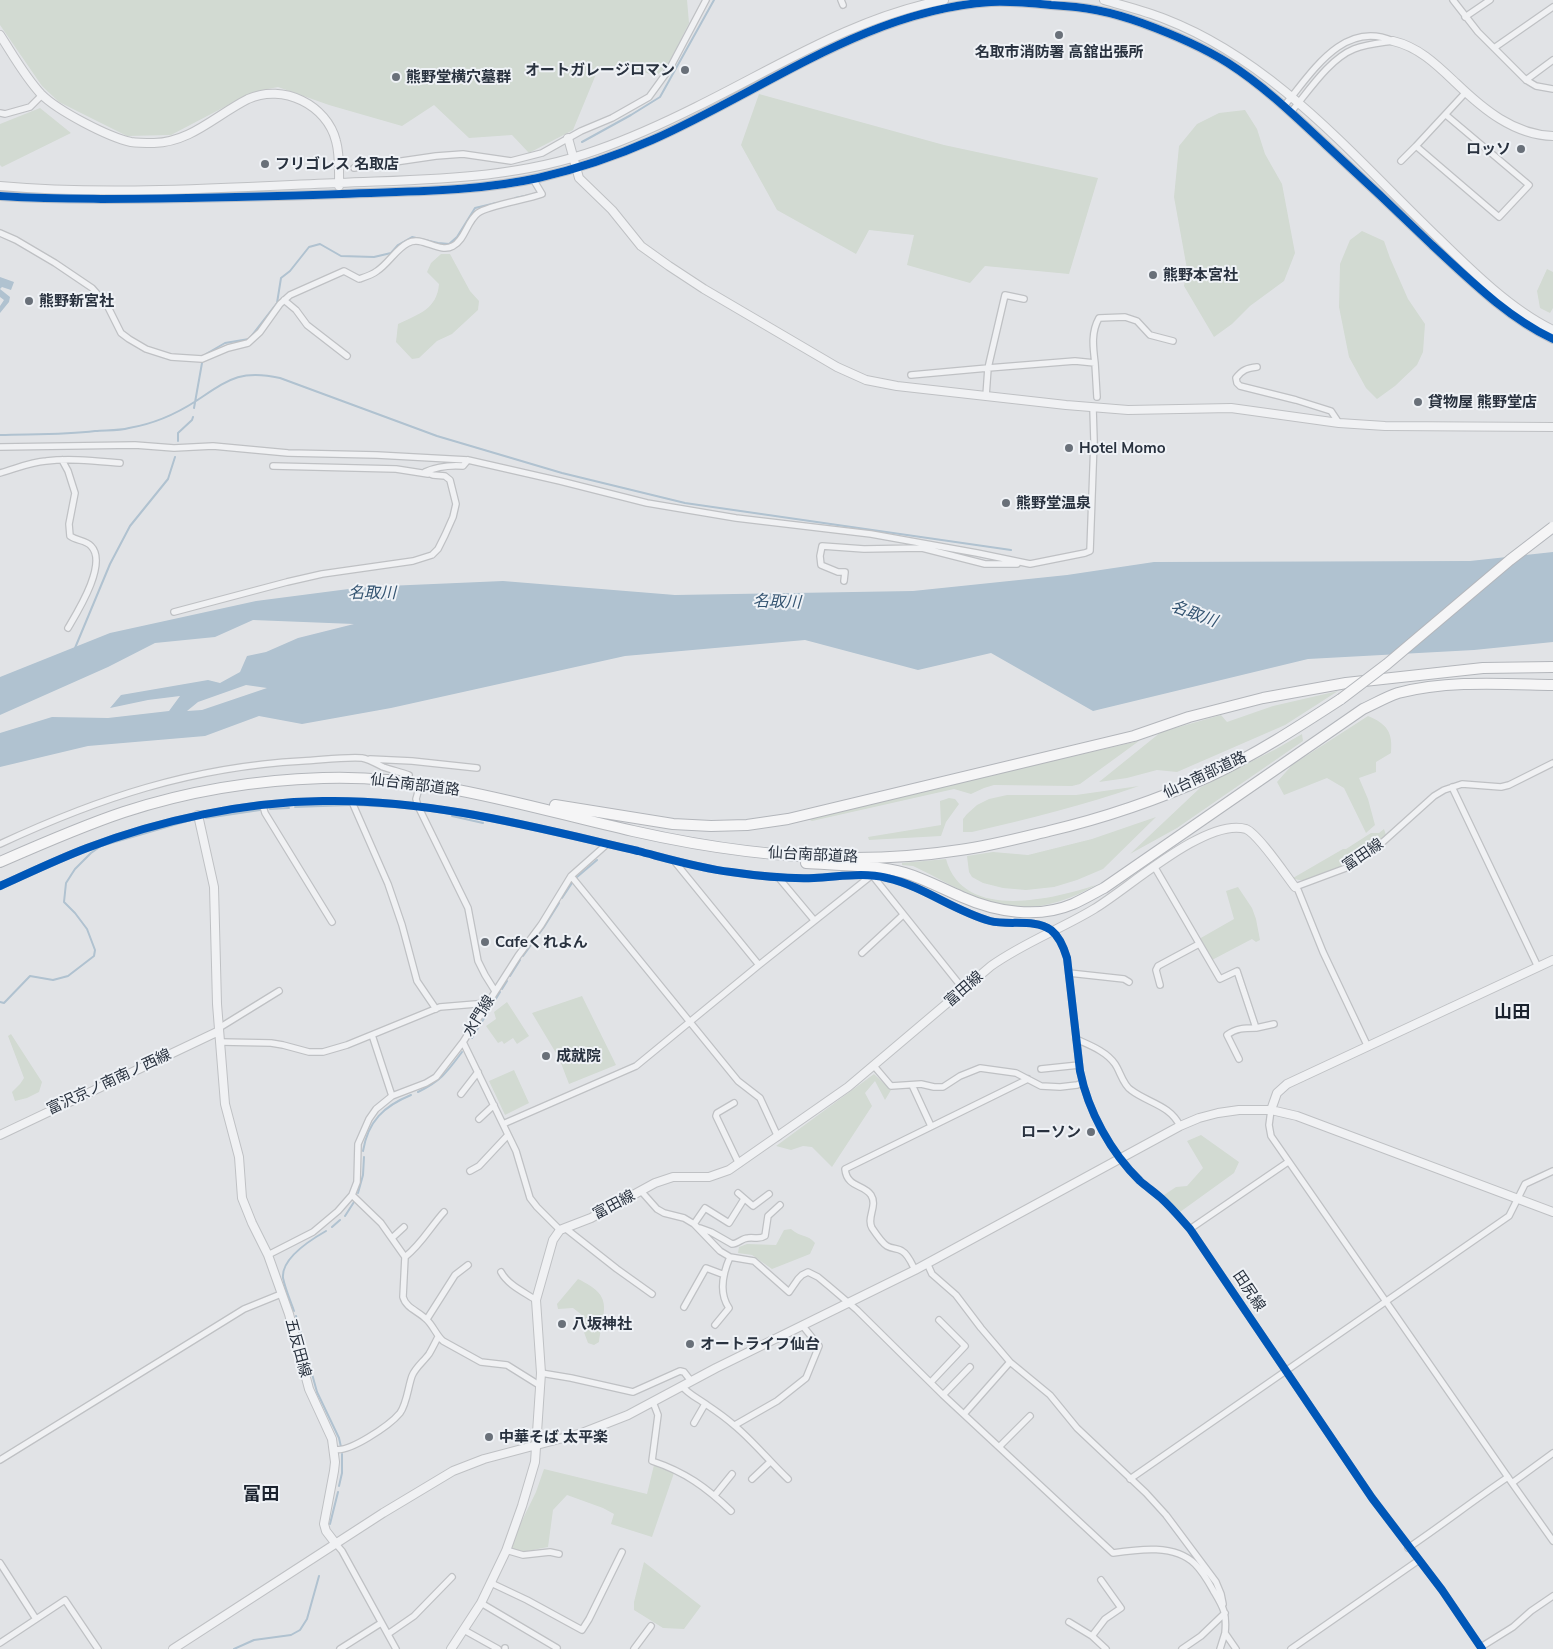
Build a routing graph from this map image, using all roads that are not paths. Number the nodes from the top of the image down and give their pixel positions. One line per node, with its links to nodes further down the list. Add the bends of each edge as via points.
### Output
1 (706, 0): 24 (street, via 670,68 649,96)
2 (944, 0): 26 (street, via 903,10 851,29 673,118)
3 (1102, 0): 7 (street); 17 (street, via 1166,19 1200,36 1234,55)
4 (1453, 0): 8 (street)
5 (1490, 0): 8 (street)
6 (1553, 7): 11 (street)
7 (1099, 10): 19 (street, via 1190,42 1224,60); 30 (street, via 991,2 905,19 824,52 652,140)
8 (1465, 17): 11 (street)
9 (0, 35): 16 (street)
10 (1393, 40): 15 (street, via 1419,50); 17 (street, via 1380,35 1367,36 1341,44 1326,56); 18 (street, via 1347,53)
11 (1494, 48): 13 (street)
12 (1553, 60): 13 (street)
13 (1526, 80): 14 (street)
14 (1553, 90)
15 (1466, 92): 22 (street); 23 (street, via 1511,125 1525,132)
16 (42, 95): 21 (street, via 30,107); 33 (street, via 113,136 130,142 154,143 190,134 250,98 285,95 311,105 330,127 338,149)
17 (1291, 97): 18 (street); 19 (street)
18 (1298, 103): 20 (street); 40 (street, via 1464,263 1520,309)
19 (1284, 106): 20 (street)
20 (1291, 112): 41 (street, via 1485,293 1522,322)
21 (0, 113)
22 (1446, 115): 25 (street); 25 (street, via 1529,185 1499,217)
23 (1553, 136)
24 (568, 138): 26 (street); 27 (street, via 542,153)
25 (1416, 146): 28 (street)
26 (573, 157): 30 (street); 31 (street)
27 (511, 161): 29 (street, via 463,154); 31 (street)
28 (1401, 161)
29 (354, 168)
30 (576, 168): 32 (street); 48 (street, via 579,178 612,210 641,246 704,289 837,367 866,380)
31 (513, 171): 33 (street, via 488,176)
32 (532, 179): 35 (street, via 470,189); 39 (street, via 542,194 478,212 459,242 452,247 415,240 389,258 378,271 360,279 344,271)
33 (339, 183): 34 (street, via 89,191); 35 (street)
34 (0, 186)
35 (340, 194): 36 (street, via 112,200)
36 (0, 196)
37 (0, 233): 39 (street, via 92,288 107,305 121,333 129,339 171,357 202,359 248,343)
38 (1024, 299): 46 (street, via 1005,295)
39 (284, 300): 43 (street, via 307,325)
40 (1553, 330)
41 (1553, 339)
42 (1173, 341): 44 (street, via 1150,335 1137,321 1125,317 1099,318 1092,339)
43 (347, 356)
44 (1095, 363): 46 (street, via 1075,361); 49 (street)
45 (1256, 367): 51 (street, via 1248,368 1236,378 1240,386 1331,411)
46 (988, 368): 47 (street); 48 (street)
47 (911, 375)
48 (986, 396): 50 (street)
49 (1096, 397)
50 (1093, 408): 51 (street, via 1231,408); 61 (street, via 1090,551)
51 (1339, 423): 52 (street, via 1451,428)
52 (1553, 427)
53 (1, 448): 55 (street, via 213,446 288,453)
54 (62, 460): 56 (street); 58 (street, via 32,463); 64 (street, via 75,493 70,536 90,544 97,567)
55 (468, 460): 59 (street, via 463,466 435,467 425,472); 61 (street, via 647,503 736,518 871,534)
56 (120, 463)
57 (273, 466): 59 (street, via 396,469)
58 (0, 473)
59 (433, 475): 63 (street, via 446,476 450,480 456,504 445,535 432,555 405,563 322,574)
60 (1553, 527): 78 (highway, 仙台南部道路, bridge, via 1341,699 1212,775 1133,807 1002,843 916,855 835,858 782,854 718,847)
61 (1027, 563): 62 (street, via 985,564 922,548 822,546 821,565 845,572)
62 (844, 581)
63 (174, 612)
64 (68, 628)
65 (1553, 667): 72 (highway, via 1483,668 1331,686 1264,698 1058,755 788,819 747,824 673,824)
66 (1553, 684): 78 (highway, via 1485,683 1428,687 1396,694 1363,710 1104,888 1072,904 1047,910 1022,912 992,908 904,872 699,850)
67 (365, 758): 69 (street); 70 (street); 79 (street, via 283,762 191,775 114,797)
68 (1553, 763): 71 (street, 富田線, via 1501,787 1462,784)
69 (477, 768)
70 (409, 774)
71 (1452, 787): 88 (street, 富田線, via 1434,796 1384,841 1346,868); 97 (street)
72 (448, 788): 78 (highway, 仙台南部道路); 81 (highway, 仙台南部道路, via 326,777 233,786 126,812)
73 (418, 792): 76 (street)
74 (352, 802): 75 (street); 76 (street); 105 (street, via 388,884 417,981)
75 (262, 806): 77 (street); 91 (street)
76 (418, 806): 80 (street, via 497,819); 103 (street, via 468,908 478,961)
77 (198, 815): 87 (street, via 86,848); 109 (street, 五反田線, via 214,887)
78 (634, 831)
79 (0, 844)
80 (606, 844): 82 (street); 85 (street, 水門線)
81 (0, 862)
82 (675, 862): 86 (street, via 733,873); 96 (street)
83 (1154, 866): 88 (street, 富田線, via 1196,840 1236,828 1257,837); 92 (street, 富田線, via 1093,909); 93 (street)
84 (872, 875): 86 (street); 89 (street); 90 (street); 92 (street, via 912,886 965,912 992,921 1033,924)
85 (571, 876): 103 (street, 水門線); 106 (street)
86 (778, 877): 90 (street)
87 (0, 886)
88 (1294, 886): 114 (street)
89 (903, 915): 94 (street); 101 (street)
90 (814, 920): 96 (street)
91 (332, 922)
92 (1052, 931): 98 (street, 田尻線, via 1062,942); 101 (street, 富田線, via 1008,954)
93 (1200, 944): 100 (street, via 1158,966); 108 (street, via 1220,979 1236,971)
94 (862, 953)
95 (1553, 960): 97 (street)
96 (759, 965): 106 (street)
97 (1538, 967): 114 (street)
98 (1069, 974): 99 (street); 111 (street, 田尻線)
99 (1129, 982)
100 (1160, 985)
101 (964, 990): 116 (street, 富田線)
102 (279, 991): 109 (street)
103 (495, 991): 104 (street, 水門線)
104 (488, 1003): 105 (street); 113 (street, 水門線)
105 (436, 1009): 110 (street)
106 (690, 1021): 129 (street, via 636,1066); 134 (street, via 738,1081 760,1098)
107 (1274, 1024): 108 (street)
108 (1256, 1028): 115 (street, via 1240,1028 1227,1035)
109 (219, 1029): 112 (street, 五反田線); 132 (street, 富沢京ノ南南ノ西線)
110 (372, 1035): 112 (street, via 323,1052 309,1052 283,1044); 124 (street)
111 (1076, 1039): 117 (street, 田尻線); 131 (street, via 1111,1059 1129,1089 1159,1104 1175,1116)
112 (220, 1042): 154 (street, 五反田線, via 225,1104 239,1157 241,1191)
113 (463, 1042): 119 (street, 水門線); 124 (street, via 436,1077)
114 (1368, 1047): 127 (street, via 1287,1084 1277,1092)
115 (1239, 1059)
116 (874, 1066): 122 (street, via 891,1086); 134 (street, 富田線)
117 (1079, 1066): 118 (street); 121 (street, 田尻線)
118 (1041, 1069)
119 (478, 1072): 123 (street); 126 (street, 水門線)
120 (1028, 1079): 121 (street, via 1045,1086); 122 (street, via 1016,1073 980,1068 943,1087); 130 (street)
121 (1082, 1083): 135 (street, 田尻線, via 1105,1138)
122 (912, 1085): 130 (street)
123 (461, 1094)
124 (392, 1096): 142 (street, via 376,1109 358,1144 357,1182)
125 (734, 1103): 137 (street, via 716,1116)
126 (494, 1105): 128 (street); 129 (street, 水門線)
127 (1270, 1110): 131 (street, via 1218,1113); 136 (street, via 1271,1136); 145 (street, via 1297,1116)
128 (479, 1119)
129 (503, 1124): 133 (street, 水門線)
130 (931, 1126): 159 (street, via 845,1168 854,1185 872,1197 871,1227 886,1245 908,1256)
131 (1180, 1126): 135 (street)
132 (0, 1135)
133 (508, 1135): 139 (street); 151 (street, 水門線, via 530,1198)
134 (778, 1137): 137 (street, 富田線)
135 (1119, 1158): 152 (street, 田尻線); 158 (street)
136 (1288, 1162): 152 (street); 165 (street)
137 (738, 1164): 140 (street, 富田線, via 708,1177 673,1176)
138 (1553, 1171): 145 (street, via 1525,1184)
139 (470, 1172)
140 (641, 1191): 149 (street, via 657,1209 684,1218); 151 (street, 富田線)
141 (738, 1193): 144 (street)
142 (352, 1194): 153 (street, via 370,1210); 154 (street, via 313,1232)
143 (769, 1194): 144 (street, via 753,1206)
144 (744, 1199): 149 (street, via 728,1222 705,1208)
145 (1518, 1199): 148 (street); 165 (street, via 1509,1216)
146 (780, 1205): 149 (street, via 768,1216 765,1236 761,1238 745,1238 732,1244)
147 (444, 1212): 155 (street)
148 (1553, 1212)
149 (696, 1226): 156 (street)
150 (404, 1227): 153 (street)
151 (563, 1229): 163 (street, 水門線); 164 (street, via 553,1240)
152 (1190, 1229): 175 (street, 田尻線)
153 (392, 1238): 155 (street)
154 (268, 1255): 162 (street, 五反田線)
155 (405, 1257): 168 (street, via 403,1297)
156 (730, 1257): 161 (street); 166 (street, via 754,1262 789,1292 802,1274 808,1272)
157 (468, 1264): 168 (street, via 455,1275)
158 (927, 1264): 159 (street); 173 (street, via 932,1274 956,1295)
159 (915, 1270): 166 (street)
160 (501, 1272): 164 (street)
161 (722, 1274): 167 (street, via 706,1268); 170 (street, via 724,1302 729,1308)
162 (281, 1294): 190 (street, 五反田線, via 309,1389); 192 (street, via 244,1309)
163 (652, 1294)
164 (536, 1300): 176 (street)
165 (1386, 1301): 175 (street); 195 (street)
166 (848, 1303): 171 (street); 178 (street)
167 (684, 1307)
168 (427, 1319): 172 (street)
169 (939, 1320): 178 (street, via 965,1346)
170 (715, 1325)
171 (802, 1325): 177 (street); 187 (street, via 819,1346 806,1378)
172 (438, 1337): 179 (street, via 481,1362 507,1365); 190 (street, via 412,1375 400,1413 355,1445 338,1451)
173 (1010, 1362): 184 (street); 198 (street, via 1050,1395 1077,1428)
174 (970, 1368): 181 (street)
175 (1286, 1371): 198 (street); 204 (street, 田尻線)
176 (541, 1373): 177 (street, via 633,1392 680,1371); 179 (street)
177 (691, 1381): 180 (street)
178 (931, 1382): 181 (street)
179 (539, 1385): 188 (street)
180 (682, 1386): 182 (street); 183 (street, via 688,1394)
181 (943, 1395): 184 (street)
182 (653, 1402): 188 (street, via 603,1426); 200 (street, via 658,1415 652,1461 673,1468)
183 (705, 1404): 186 (street); 187 (street)
184 (964, 1414): 189 (street)
185 (1030, 1416): 189 (street)
186 (694, 1423)
187 (735, 1425): 193 (street)
188 (536, 1445): 203 (street, via 453,1471); 205 (street, via 529,1483)
189 (1000, 1446): 215 (street, via 1113,1553 1160,1550 1184,1556 1202,1572)
190 (334, 1449): 203 (street, 五反田線, via 334,1471 324,1524)
191 (1553, 1453): 199 (street)
192 (0, 1460)
193 (770, 1462): 196 (street); 197 (street)
194 (732, 1474): 200 (street)
195 (1508, 1477): 199 (street); 204 (street)
196 (752, 1479)
197 (788, 1479)
198 (1130, 1479): 215 (street, via 1166,1515 1206,1568 1222,1594)
199 (1512, 1483): 202 (street)
200 (715, 1495): 201 (street)
201 (731, 1511)
202 (1553, 1541)
203 (336, 1544): 218 (street, 五反田線); 230 (street)
204 (1408, 1548): 208 (street, 田尻線)
205 (506, 1550): 207 (street, via 523,1555); 212 (street)
206 (622, 1552): 212 (street, via 582,1630)
207 (559, 1554)
208 (1419, 1560): 228 (street, 田尻線); 239 (street)
209 (0, 1563): 217 (street)
210 (452, 1577): 223 (street, via 414,1616)
211 (1101, 1580): 224 (street, via 1121,1608)
212 (491, 1584): 214 (street)
213 (1553, 1596): 228 (street)
214 (481, 1603): 221 (street); 227 (street)
215 (1223, 1606): 216 (street)
216 (1224, 1613): 222 (street); 236 (street)
217 (36, 1619): 225 (street); 229 (street, via 65,1600)
218 (381, 1622): 223 (street, 五反田線); 231 (street)
219 (1069, 1622): 224 (street)
220 (651, 1626): 234 (street)
221 (464, 1630): 226 (street); 233 (street)
222 (1225, 1633): 237 (street); 238 (street)
223 (388, 1634): 232 (street, 五反田線)
224 (1092, 1636): 235 (street)
225 (0, 1643)
226 (454, 1648)
227 (557, 1648)
228 (1482, 1648)
229 (98, 1649)
230 (173, 1649)
231 (340, 1649)
232 (396, 1649)
233 (498, 1649)
234 (634, 1649)
235 (1106, 1649)
236 (1182, 1649)
237 (1220, 1649)
238 (1236, 1649)
239 (1291, 1649)

